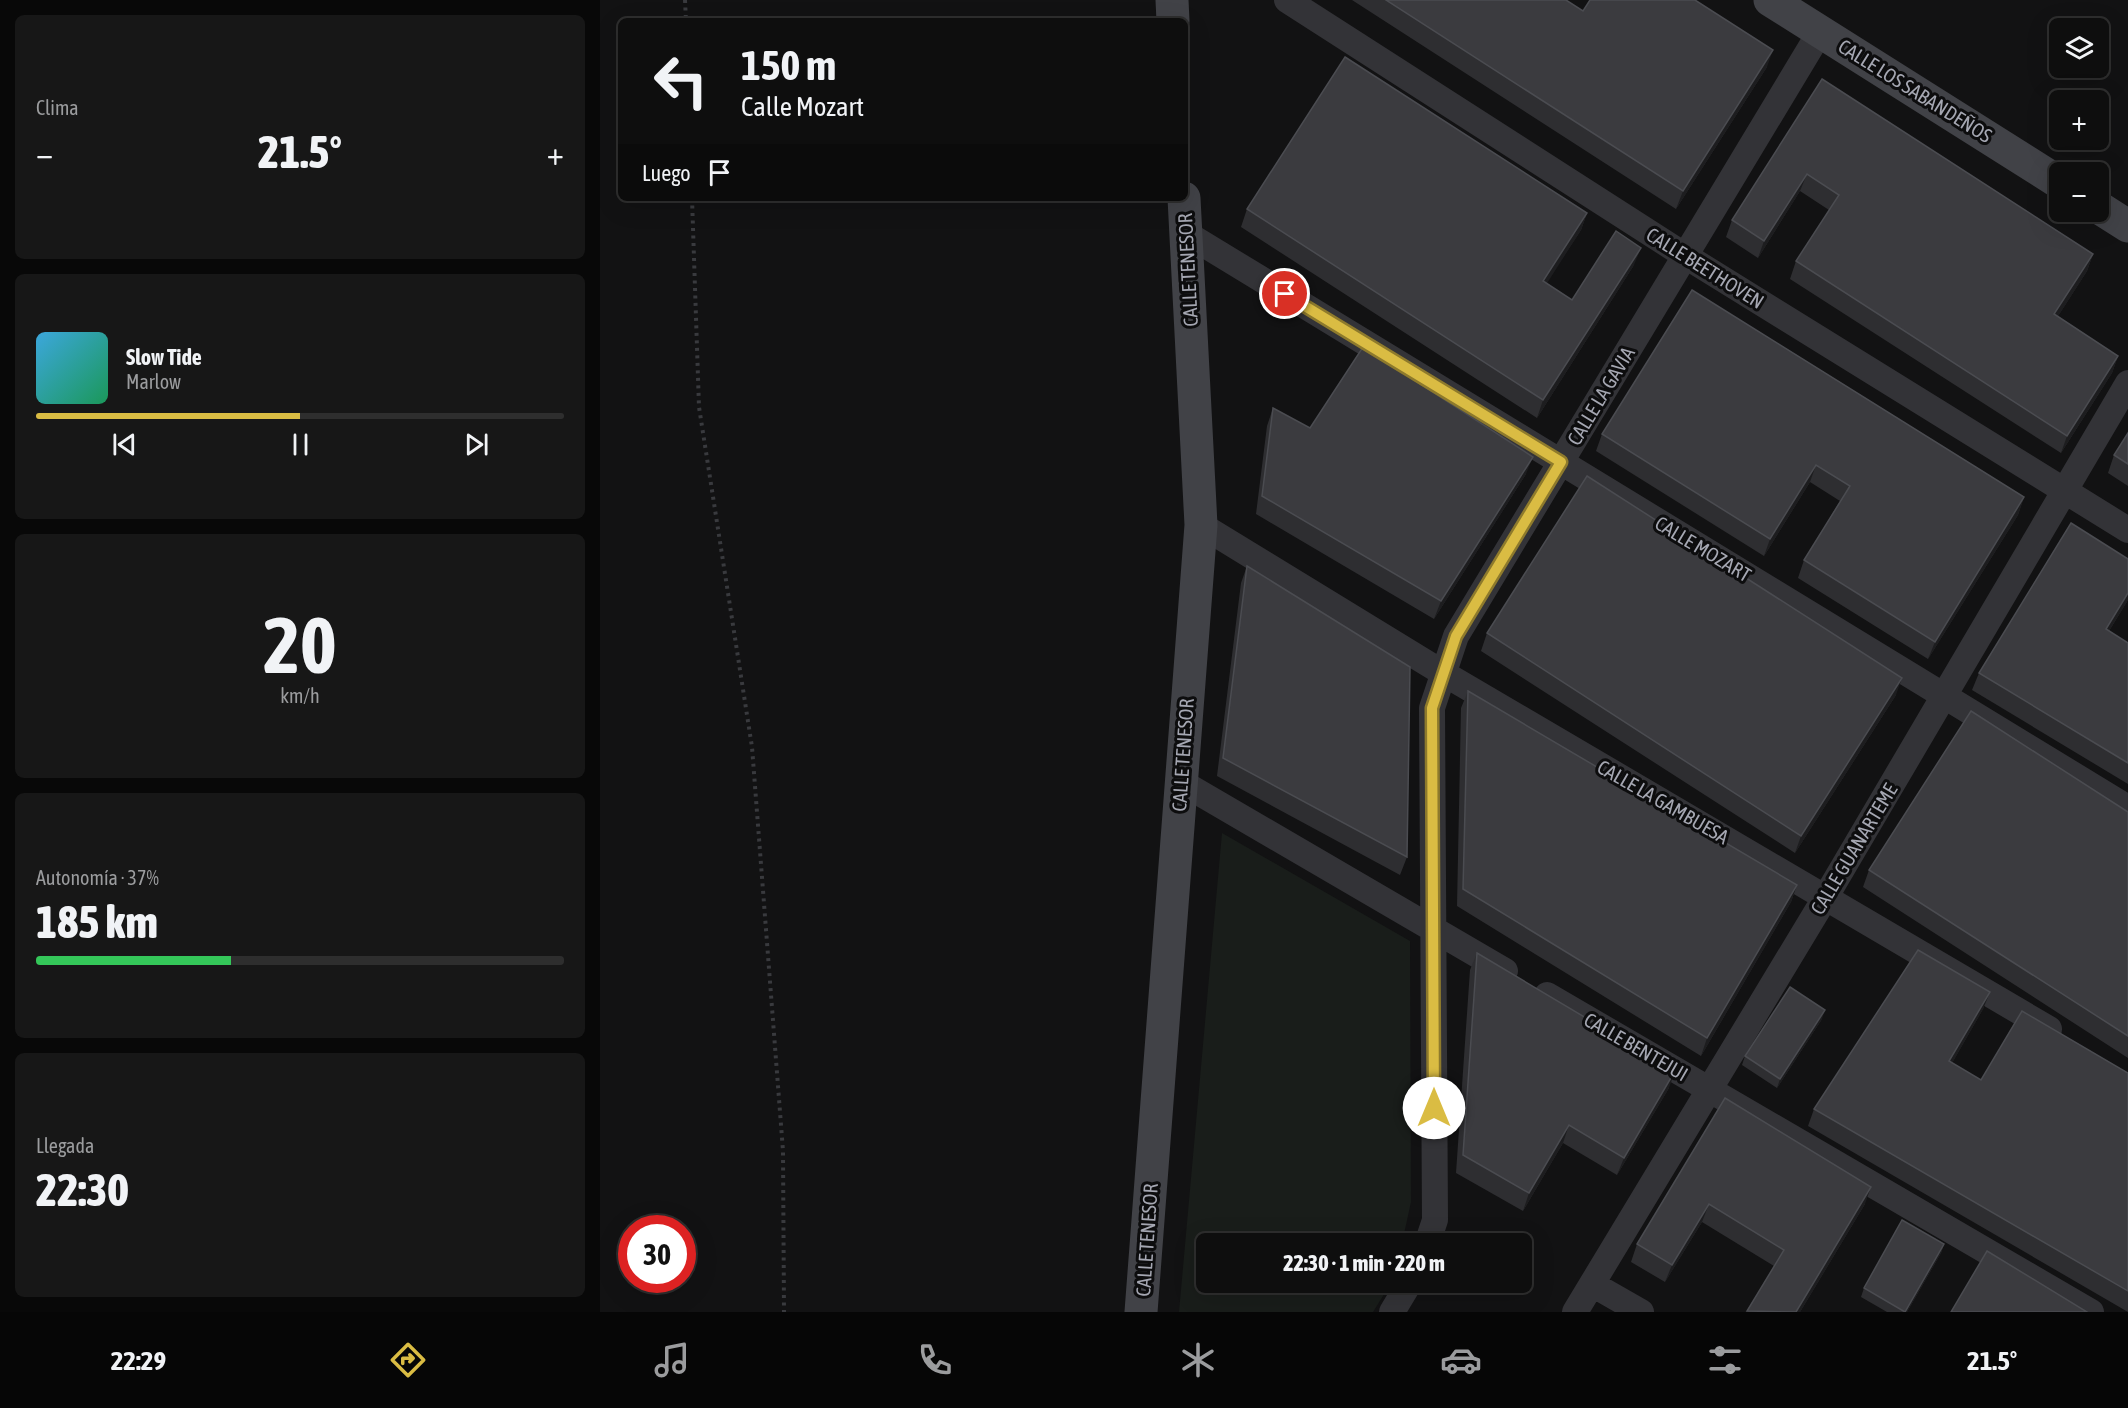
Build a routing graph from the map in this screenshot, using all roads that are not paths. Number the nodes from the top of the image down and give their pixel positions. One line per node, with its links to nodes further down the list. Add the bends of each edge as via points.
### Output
1 (1172, 0): 4 (street)
2 (1287, 0): 11 (street, CALLE BEETHOVEN)
3 (1770, 0): 5 (street, CALLE LOS SABANDEÑOS)
4 (1173, 18)
5 (1820, 32): 6 (street, CALLE LOS SABANDEÑOS); 11 (street, CALLE LA GAVIA)
6 (2049, 176)
7 (1184, 201): 10 (street, CALLE TENESOR)
8 (2109, 214): 9 (street)
9 (2128, 226)
10 (1187, 234): 13 (street, CALLE MOZART); 15 (street, CALLE TENESOR)
11 (1684, 255): 13 (street, CALLE LA GAVIA); 14 (street, CALLE BEETHOVEN)
12 (2128, 383): 14 (street, CALLE GUANARTEME)
13 (1561, 462): 17 (street, CALLE LA GAVIA, via 1456,636); 18 (street, CALLE MOZART)
14 (2065, 490): 16 (street, CALLE BEETHOVEN); 18 (street, CALLE GUANARTEME)
15 (1201, 525): 17 (street, CALLE LA GAMBUESA); 19 (street, CALLE TENESOR)
16 (2128, 530)
17 (1443, 673): 21 (street, CALLE LA GAMBUESA); 22 (street, CALLE LA GAVIA, via 1432,708)
18 (1944, 695): 20 (street, CALLE MOZART); 21 (street, CALLE GUANARTEME)
19 (1181, 782): 22 (street, CALLE BENTEJUI); 28 (street, CALLE TENESOR)
20 (2128, 808)
21 (1825, 898): 23 (street, CALLE LA GAMBUESA); 24 (street, CALLE GUANARTEME)
22 (1434, 929): 24 (street, CALLE BENTEJUI); 25 (street, CALLE LA GAVIA, via 1435,1220)
23 (2067, 1040)
24 (1708, 1089): 26 (street, CALLE GUANARTEME); 32 (street, CALLE BENTEJUI)
25 (1431, 1233)
26 (1592, 1284): 30 (street, CALLE GUANARTEME); 31 (street)
27 (1403, 1293): 29 (street)
28 (1141, 1312)
29 (1392, 1312)
30 (1575, 1312)
31 (1641, 1312)
32 (2091, 1312)

